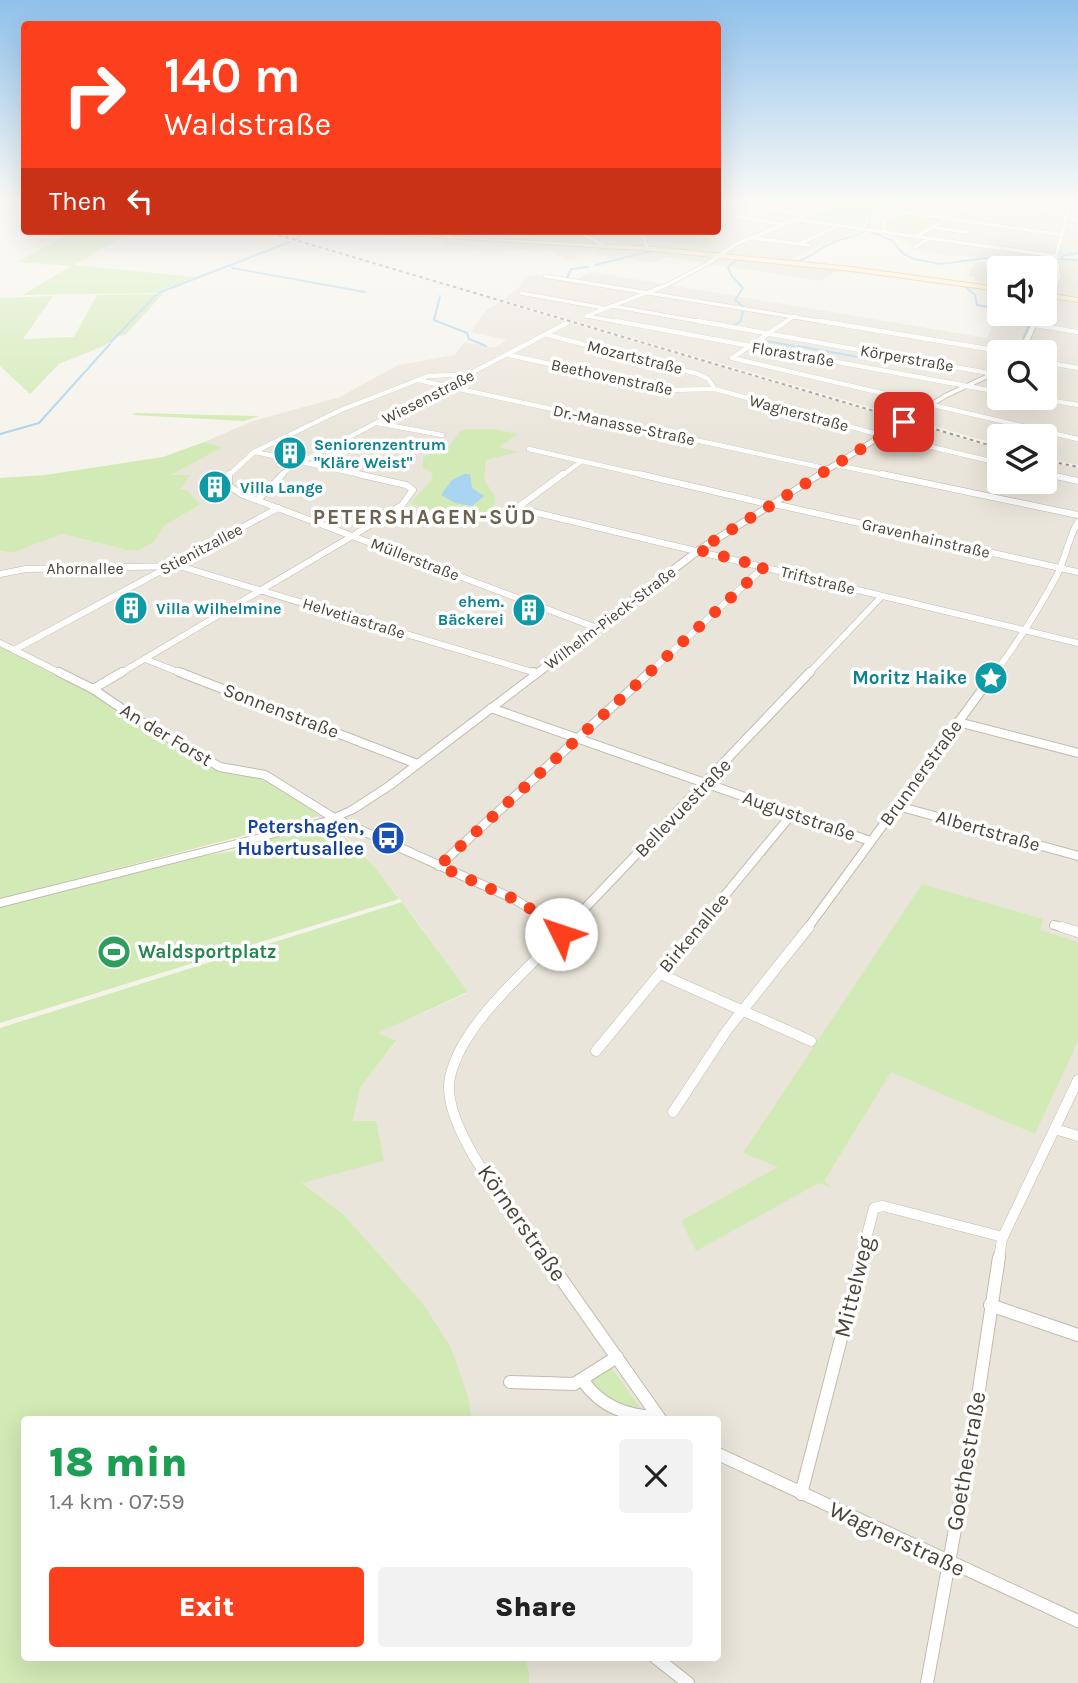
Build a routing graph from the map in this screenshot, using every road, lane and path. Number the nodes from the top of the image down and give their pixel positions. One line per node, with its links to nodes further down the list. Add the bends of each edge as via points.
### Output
1 (584, 283): 6 (street)
2 (670, 283): 6 (street)
3 (946, 283): 4 (main road)
4 (987, 288)
5 (521, 293): 10 (street)
6 (646, 293): 9 (street); 11 (street)
7 (1057, 297): 8 (main road)
8 (1078, 300)
9 (612, 306): 10 (street); 15 (street, Körperstraße)
10 (606, 308): 17 (street, Florastraße, via 584,317)
11 (794, 316): 15 (street); 18 (street)
12 (567, 323): 16 (street, Wiesenstraße)
13 (1041, 326): 14 (street)
14 (1078, 332)
15 (768, 333): 17 (street); 22 (street, Körperstraße)
16 (548, 335): 19 (street, Wiesenstraße); 28 (street, Mozartstraße, via 698,374)
17 (749, 346): 26 (street, Florastraße); 32 (street, via 732,358)
18 (987, 349)
19 (509, 355): 23 (street, Wiesenstraße); 28 (street, Beethovenstraße, via 674,391)
20 (1057, 364): 21 (street)
21 (1078, 368)
22 (987, 370)
23 (473, 374): 25 (street); 27 (street, Wiesenstraße)
24 (987, 376): 26 (street, Wilhelm-Pieck-Straße)
25 (418, 380): 27 (street, Dr.-Manasse-Straße); 38 (street)
26 (965, 386): 29 (street, Florastraße); 32 (street, Wilhelm-Pieck-Straße)
27 (448, 387): 33 (street, Wiesenstraße); 42 (street, Dr.-Manasse-Straße)
28 (715, 389): 35 (street, Wagnerstraße)
29 (987, 390)
30 (1057, 401): 31 (street)
31 (1078, 405)
32 (930, 406): 35 (street, Wilhelm-Pieck-Straße); 36 (street)
33 (377, 423): 34 (street); 41 (street, Wiesenstraße)
34 (442, 435)
35 (882, 436): 39 (street, Wagnerstraße); 42 (street, Wilhelm-Pieck-Straße)
36 (1078, 439)
37 (529, 449): 40 (street, Gravenhainstraße)
38 (254, 452): 41 (street); 45 (street, Müllerstraße, via 228,475 234,491)
39 (987, 460)
40 (582, 461): 46 (street, Gravenhainstraße); 51 (street, Triftstraße, via 517,508)
41 (303, 462): 45 (street, Wiesenstraße, via 285,471); 50 (street, via 411,487 410,497 402,505)
42 (833, 467): 46 (street, Wilhelm-Pieck-Straße); 48 (street, Dr.-Manasse-Straße)
43 (1057, 477): 44 (street)
44 (1078, 481)
45 (258, 500): 47 (street, Müllerstraße)
46 (773, 504): 51 (street, Wilhelm-Pieck-Straße); 54 (street, Gravenhainstraße)
47 (278, 508): 50 (street, Müllerstraße); 52 (street, Stienitzallee)
48 (1078, 515)
49 (1078, 522): 54 (street, Brunnerstraße)
50 (354, 536): 57 (street); 59 (street, Müllerstraße)
51 (699, 550): 53 (street, Triftstraße); 59 (street, Wilhelm-Pieck-Straße)
52 (170, 566): 56 (street, Ahornallee, via 26,569); 57 (street, Helvetiastraße); 63 (street, Stienitzallee)
53 (764, 567): 58 (street, Triftstraße); 69 (street)
54 (1060, 568): 55 (street, Gravenhainstraße); 60 (street, Brunnerstraße)
55 (1078, 572)
56 (0, 574)
57 (261, 590): 64 (street); 65 (street, Helvetiastraße)
58 (881, 597): 60 (street, Triftstraße); 72 (street, Bellevuestraße)
59 (597, 628): 65 (street, Wilhelm-Pieck-Straße)
60 (1025, 631): 62 (street, Triftstraße); 68 (street, Brunnerstraße)
61 (0, 643): 63 (street, An der Forst)
62 (1078, 643)
63 (14, 650): 66 (street, An der Forst)
64 (145, 659): 66 (street); 71 (street, Sonnenstraße)
65 (536, 673): 67 (street, Wilhelm-Pieck-Straße)
66 (93, 690): 75 (street, An der Forst, via 220,767 265,775)
67 (491, 708): 69 (street, Auguststraße); 71 (street, Wilhelm-Pieck-Straße)
68 (958, 722): 70 (street); 73 (street, Brunnerstraße)
69 (578, 738): 72 (street, Auguststraße); 78 (street)
70 (1078, 752)
71 (417, 764): 75 (street, Wilhelm-Pieck-Straße)
72 (706, 783): 74 (street, Auguststraße); 81 (street, Bellevuestraße, via 569,925)
73 (898, 806): 76 (street, Brunnerstraße); 77 (street, Albertstraße)
74 (792, 814): 76 (street, Auguststraße); 83 (street, Birkenallee)
75 (334, 818): 78 (street, An der Forst); 79 (street, Wilhelm-Pieck-Straße, via 230,850 198,853)
76 (870, 841): 84 (street, Brunnerstraße)
77 (1078, 856)
78 (439, 866): 81 (street, An der Forst, via 514,899)
79 (0, 903)
80 (1054, 925): 82 (street)
81 (561, 928): 85 (street, Bellevuestraße, via 561,934)
82 (1078, 932)
83 (660, 974): 84 (street); 87 (street, Birkenallee)
84 (741, 1012): 86 (street); 89 (street, Brunnerstraße, via 703,1061)
85 (485, 1017): 95 (street, Körnerstraße, via 454,1067 450,1093 456,1126)
86 (811, 1041)
87 (596, 1051)
88 (1078, 1080): 90 (street, Goethestraße)
89 (673, 1112)
90 (1055, 1129): 91 (street); 92 (street, Goethestraße)
91 (1078, 1136)
92 (1002, 1238): 93 (street, Goethestraße); 101 (street, Mittelweg, via 883,1206 874,1208)
93 (990, 1305): 94 (street); 102 (street, Goethestraße)
94 (1078, 1335)
95 (617, 1357): 96 (street); 99 (street, Körnerstraße)
96 (583, 1381): 97 (street); 98 (street, via 592,1395 616,1410)
97 (510, 1382)
98 (638, 1416)
99 (658, 1416)
100 (721, 1455): 101 (street, Wagnerstraße)
101 (801, 1494): 102 (street, Wagnerstraße)
102 (948, 1563): 103 (street, Wagnerstraße); 106 (street, Goethestraße)
103 (1078, 1621)
104 (660, 1661): 105 (street)
105 (688, 1683)
106 (927, 1683)

